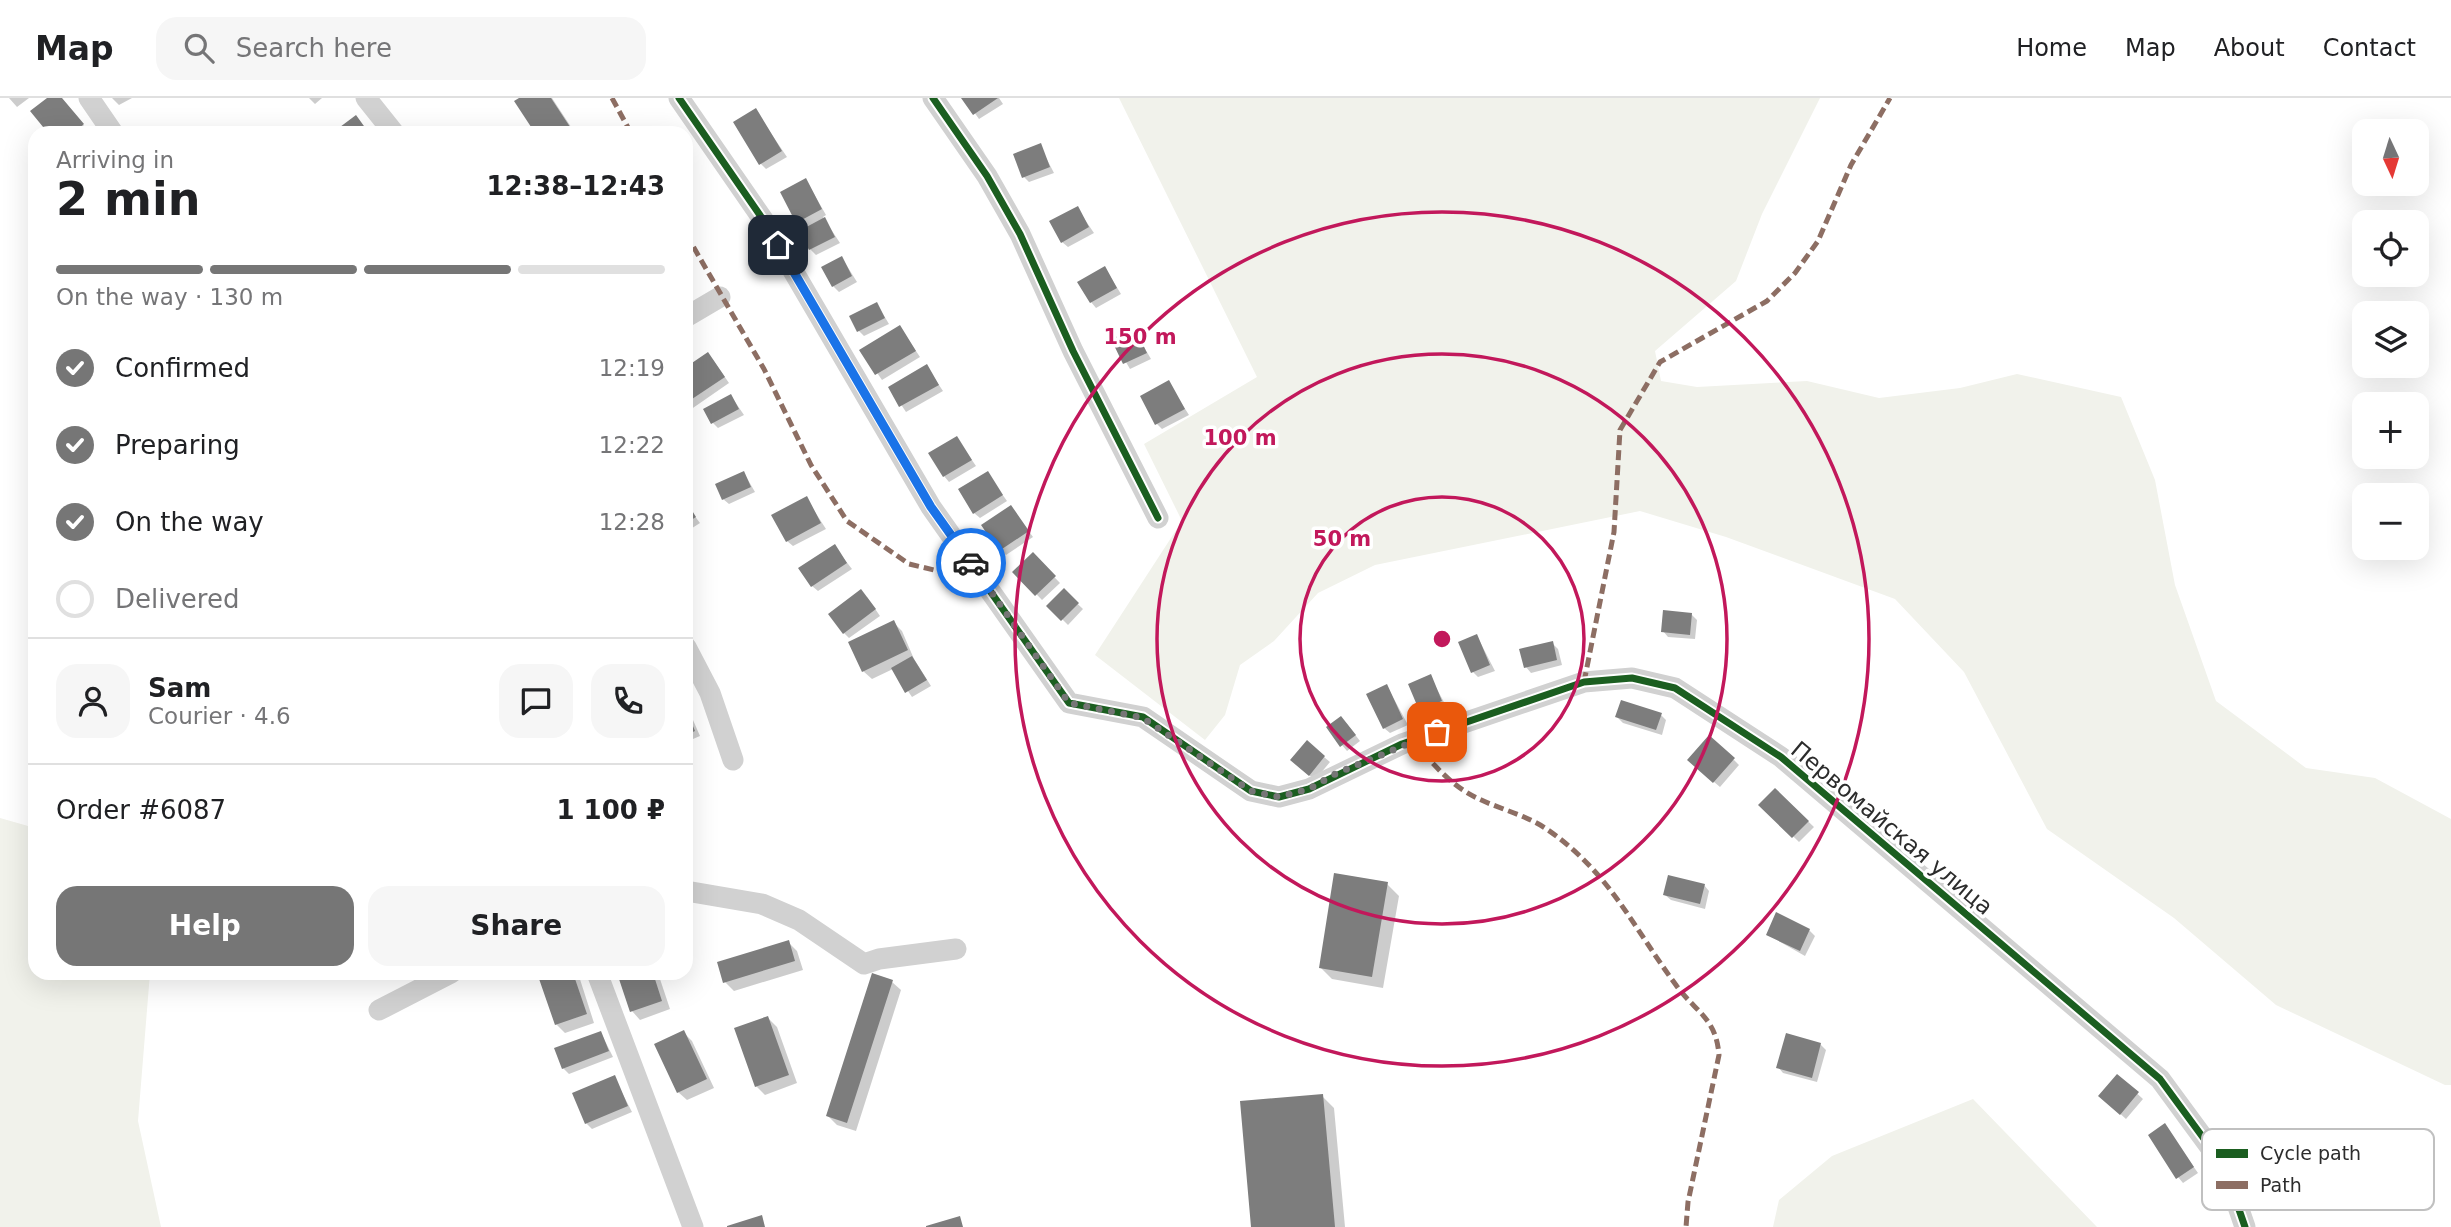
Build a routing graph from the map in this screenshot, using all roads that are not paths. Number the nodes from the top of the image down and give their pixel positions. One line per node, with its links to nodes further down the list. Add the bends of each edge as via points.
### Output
1 (89, 98): 5 (street)
2 (366, 98): 6 (street)
3 (679, 98): 17 (street, Первомайская улица, via 764,221 931,507 1069,703 1143,718 1251,791 1279,797 1309,789 1402,744 1584,681 1632,678 1675,688 1781,757 2160,1079)
4 (933, 98): 9 (street, via 1020,234)
5 (108, 126)
6 (388, 126)
7 (720, 297): 8 (street)
8 (693, 313)
9 (1158, 518)
10 (693, 660): 11 (street)
11 (733, 760)
12 (693, 892): 13 (street, via 762,904 799,920 864,964)
13 (956, 950)
14 (437, 980): 16 (street)
15 (600, 980): 19 (street)
16 (379, 1010)
17 (2202, 1136)
18 (2239, 1210): 20 (street, Первомайская улица)
19 (693, 1227)
20 (2245, 1227)

